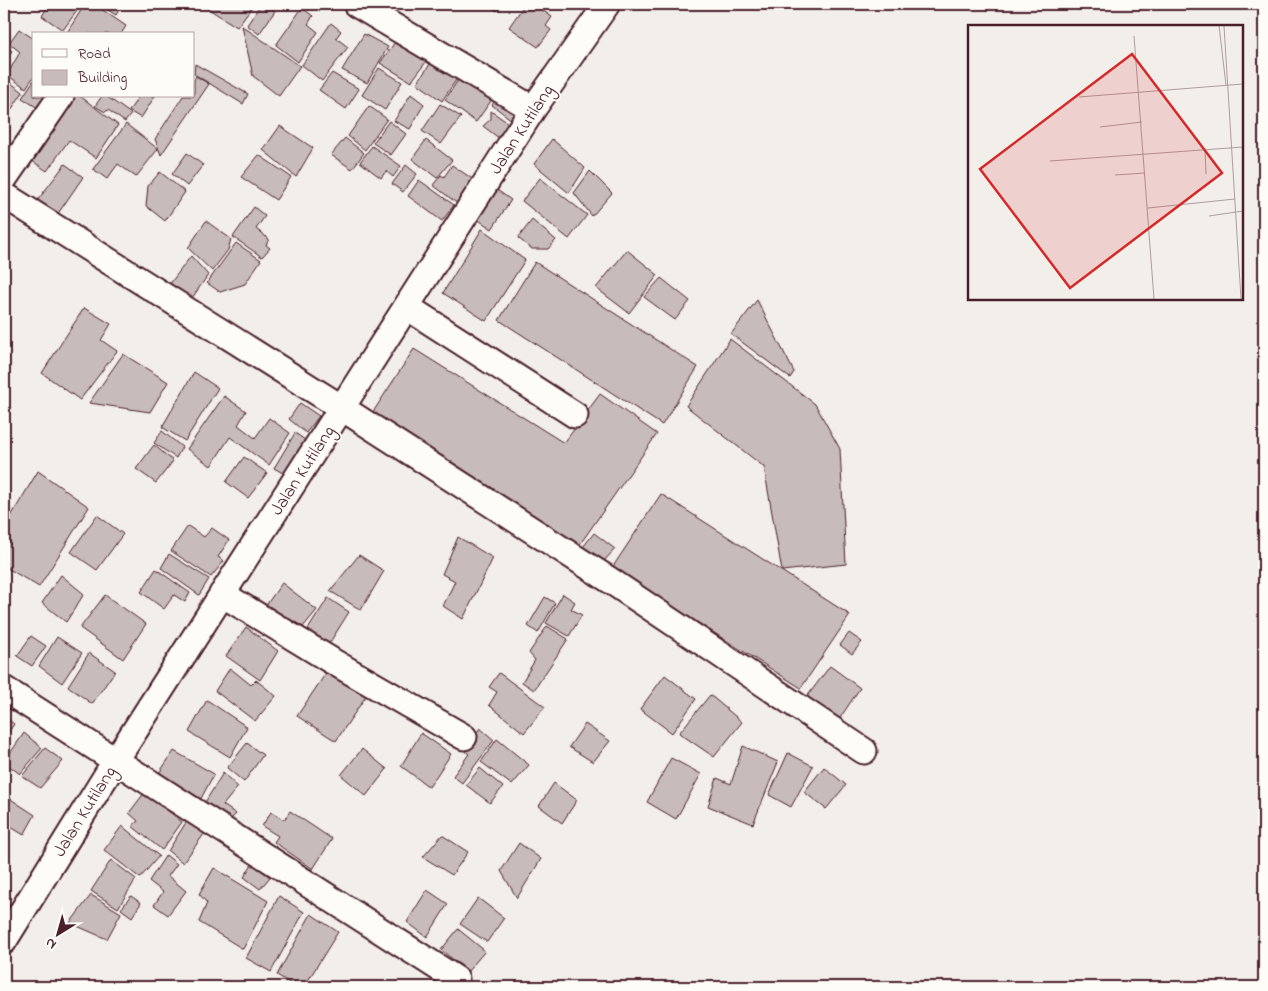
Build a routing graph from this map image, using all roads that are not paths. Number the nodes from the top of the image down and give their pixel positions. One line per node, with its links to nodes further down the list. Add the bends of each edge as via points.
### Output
1 (356, 4): 4 (street)
2 (607, 4): 4 (street, Jalan Kutilang)
3 (60, 98): 5 (street)
4 (533, 109): 7 (street, Jalan Kutilang)
5 (4, 179)
6 (4, 195): 8 (street)
7 (406, 307): 8 (street, Jalan Kutilang); 9 (street)
8 (342, 408): 10 (street, Jalan Kutilang); 13 (street, via 608,579)
9 (575, 415)
10 (222, 594): 12 (street); 14 (street, Jalan Kutilang)
11 (4, 689): 14 (street)
12 (464, 736)
13 (864, 751)
14 (116, 760): 15 (street, Jalan Kutilang); 16 (street)
15 (4, 941)
16 (456, 979)

